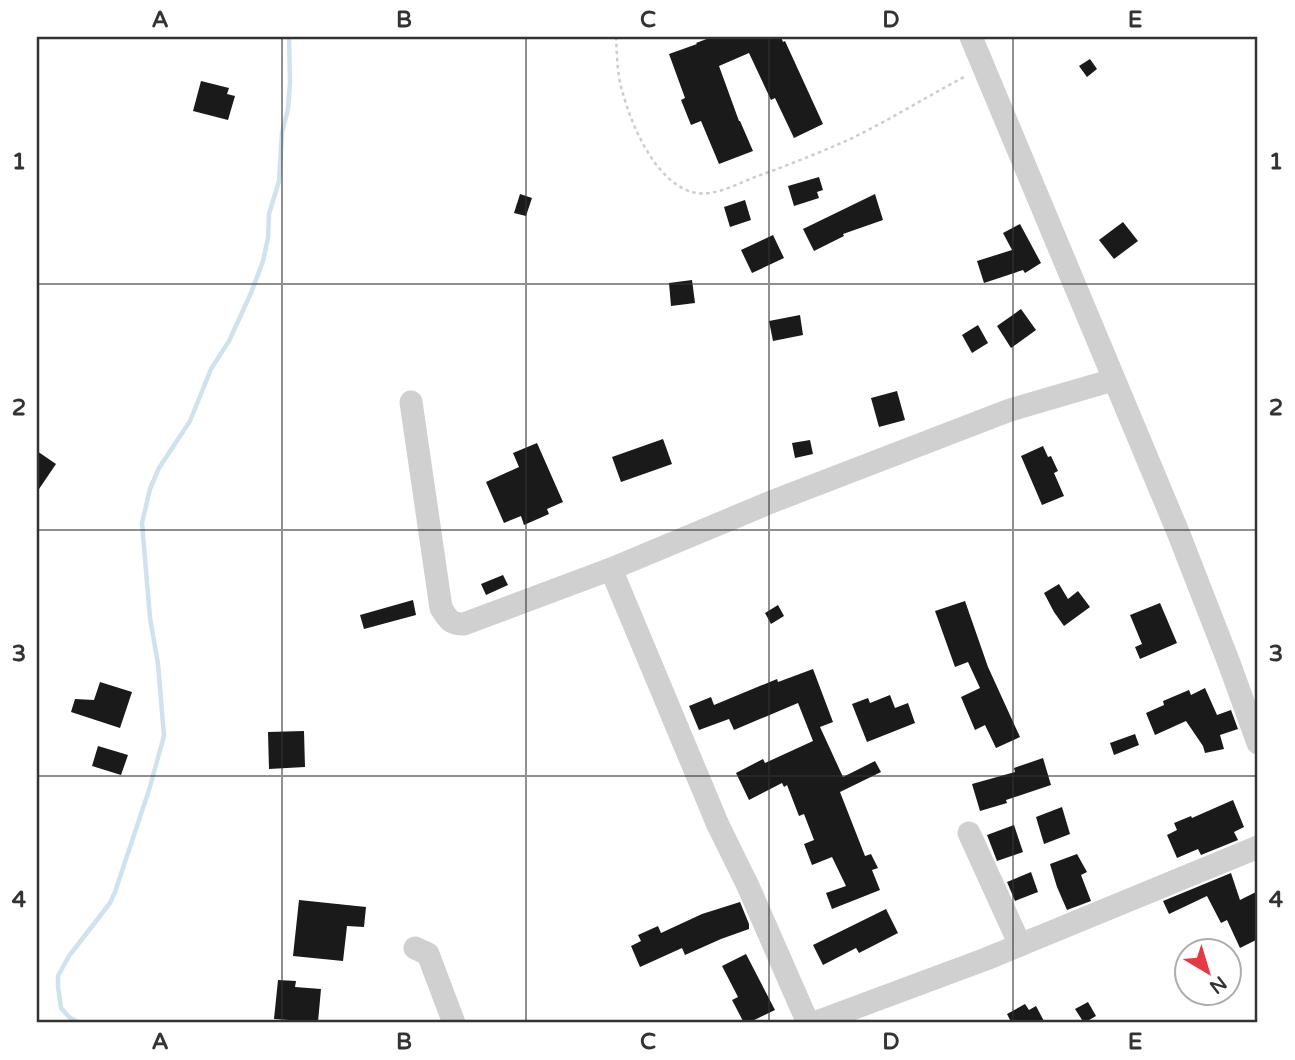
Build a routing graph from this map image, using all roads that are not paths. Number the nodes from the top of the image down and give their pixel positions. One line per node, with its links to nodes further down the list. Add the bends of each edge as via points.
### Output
1 (971, 37): 2 (street)
2 (1114, 380): 4 (street, via 1010,410); 5 (street)
3 (411, 402): 4 (street, via 441,608 454,624)
4 (611, 569): 11 (street, via 718,825)
5 (1258, 743)
6 (969, 834): 8 (street)
7 (1258, 847): 8 (street)
8 (1020, 945): 12 (street)
9 (415, 948): 10 (street, via 428,954)
10 (454, 1023)
11 (808, 1023)
12 (814, 1023)

